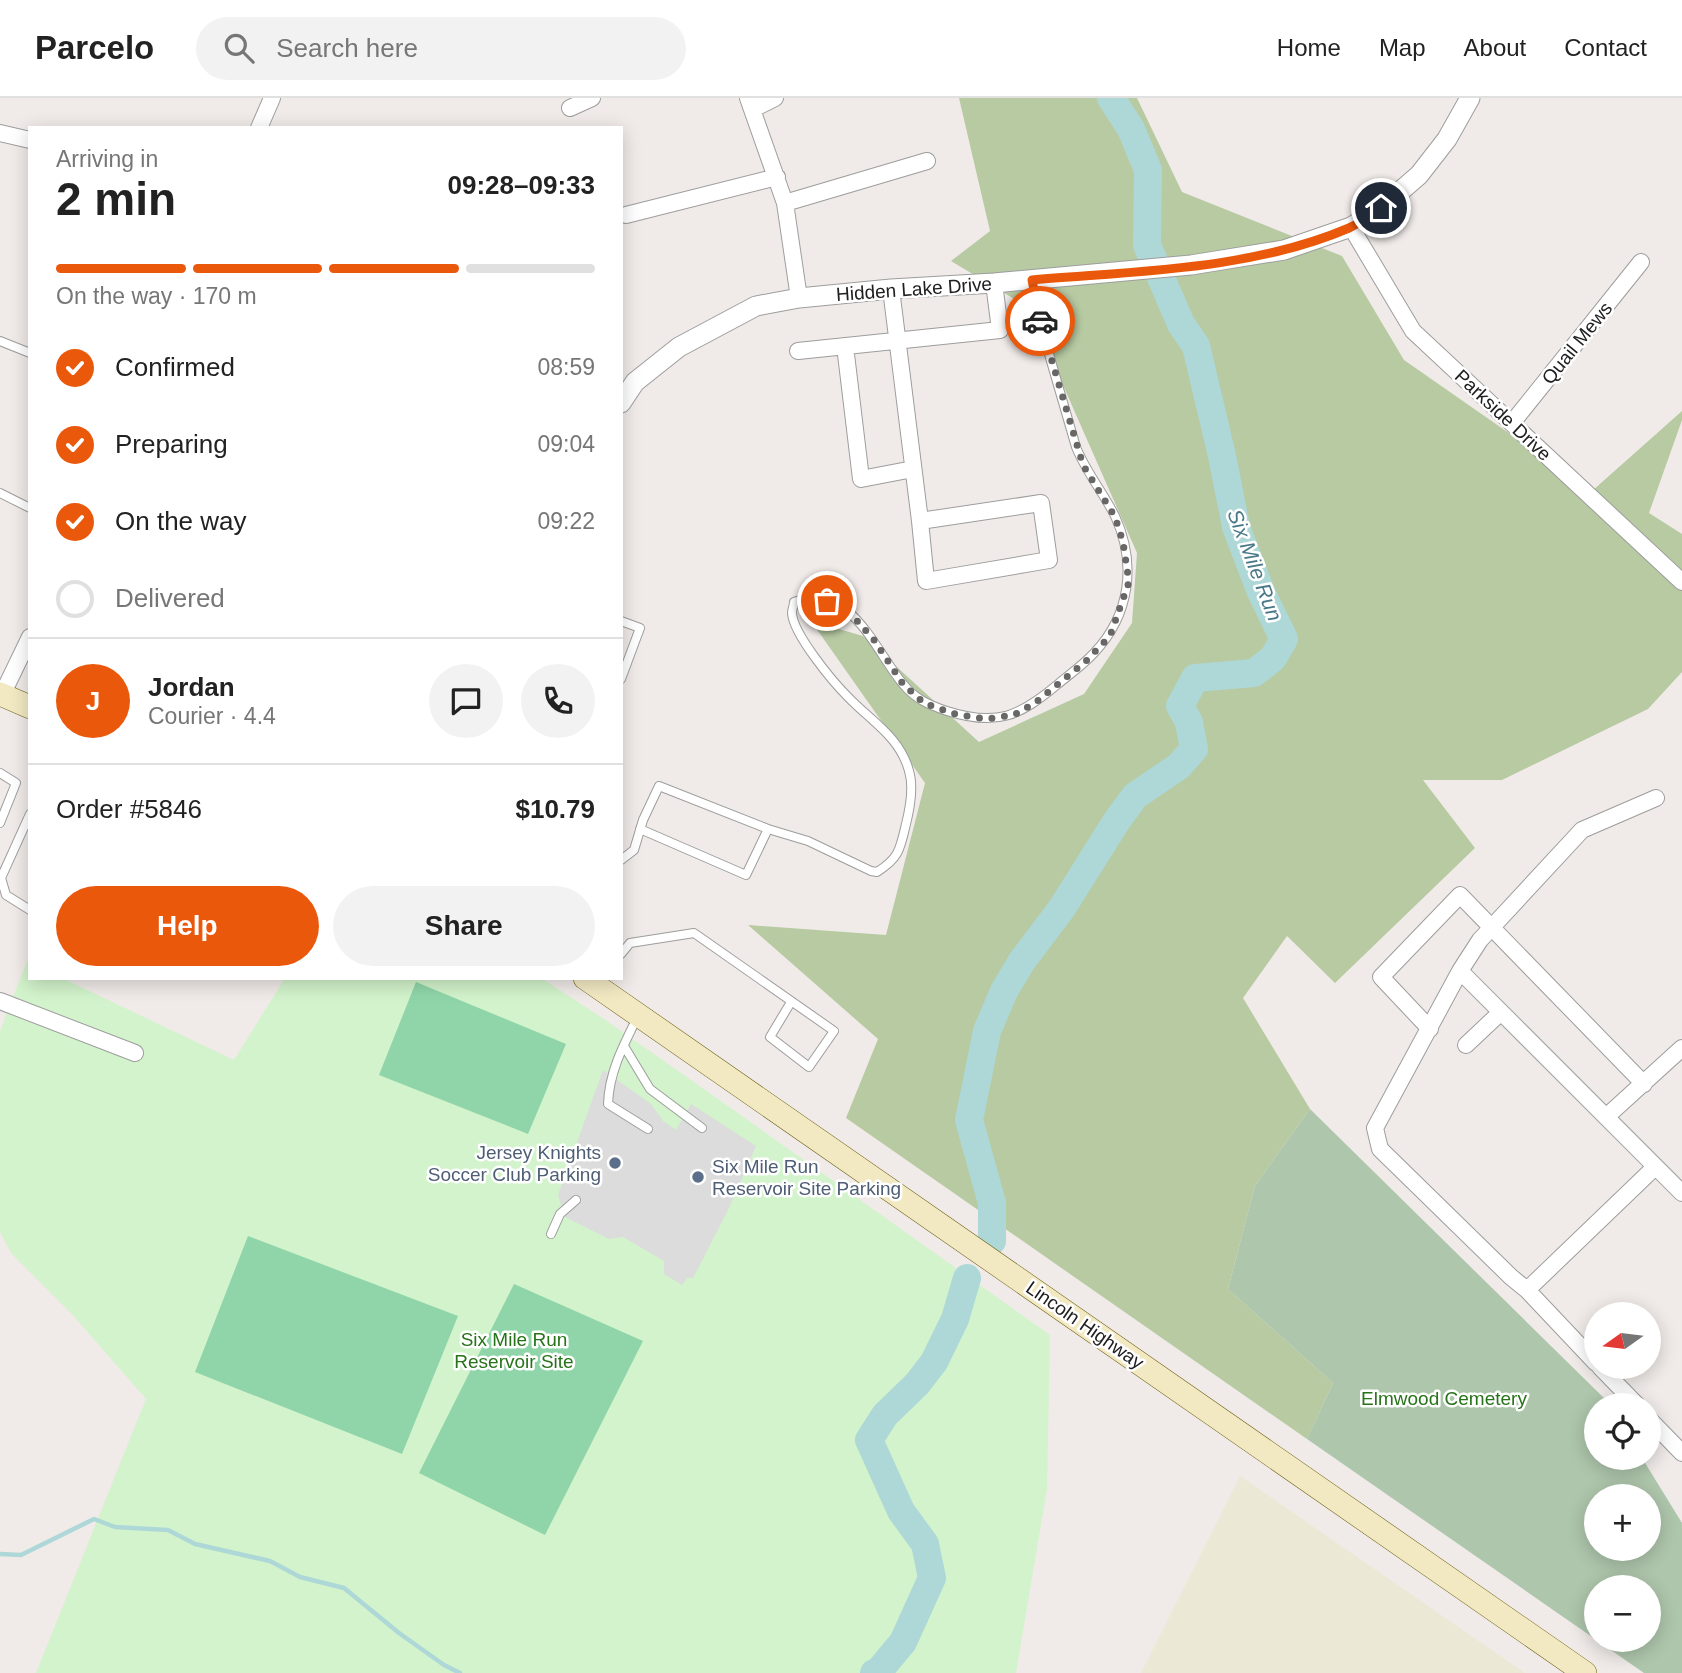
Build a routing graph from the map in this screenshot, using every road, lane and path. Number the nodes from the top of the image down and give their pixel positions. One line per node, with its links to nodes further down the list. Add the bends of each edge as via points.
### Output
1 (272, 98): 7 (street)
2 (592, 98): 6 (street)
3 (775, 98): 5 (street)
4 (1470, 98): 14 (street, Hidden Lake Drive, via 1419,175)
5 (751, 104): 11 (street)
6 (570, 108)
7 (260, 126)
8 (0, 133): 9 (street)
9 (28, 140)
10 (927, 161): 12 (street)
11 (777, 177): 12 (street); 13 (street)
12 (785, 203): 19 (street)
13 (626, 215)
14 (1351, 227): 16 (street, Hidden Lake Drive, via 1284,250 1191,265); 26 (street, Parkside Drive, via 1413,331)
15 (1641, 262): 26 (street, Quail Mews)
16 (1032, 280): 17 (street, Hidden Lake Drive); 42 (lane, via 1037,313 1076,447 1115,517 1123,542 1129,582 1110,636 1035,703 1014,715 986,719 924,703 903,684 845,607 804,599 794,603 792,614 800,636 818,662 900,750 910,772 910,806 894,861 877,873 808,841)
17 (994, 283): 18 (street, Hidden Lake Drive); 21 (street, via 1000,330)
18 (891, 289): 19 (street, Hidden Lake Drive); 21 (street)
19 (799, 299): 25 (street, Hidden Lake Drive, via 756,306 679,346 635,382)
20 (0, 341): 24 (lane)
21 (897, 341): 22 (street); 27 (street)
22 (845, 346): 23 (street); 27 (street, via 861,479)
23 (798, 351)
24 (28, 352)
25 (623, 400)
26 (1512, 423): 31 (street, Parkside Drive)
27 (912, 469): 30 (street)
28 (0, 493): 29 (lane)
29 (28, 507)
30 (920, 521): 30 (street, via 926,581 1049,560 1041,503)
31 (1682, 582)
32 (623, 622): 34 (lane, via 640,628)
33 (28, 641): 35 (street)
34 (623, 674)
35 (1, 697): 36 (main road)
36 (28, 706)
37 (0, 773): 40 (lane, via 16,783)
38 (1656, 799): 45 (street, via 1582,830)
39 (28, 818): 44 (lane, via 1,878 6,895)
40 (0, 823)
41 (640, 829): 42 (lane, via 659,786); 42 (lane, via 746,875); 43 (lane, via 634,850)
42 (768, 829)
43 (623, 858)
44 (28, 908)
45 (1492, 927): 47 (street); 53 (street, via 1460,895 1381,977); 58 (street)
46 (623, 952): 50 (lane, via 630,943 694,933)
47 (1460, 971): 51 (street); 53 (street)
48 (595, 981): 52 (main road, Lincoln Highway)
49 (0, 1002): 57 (street)
50 (791, 1002): 50 (lane, via 834,1031 809,1067 770,1037)
51 (1500, 1013): 54 (street); 59 (street)
52 (638, 1016): 55 (lane); 72 (main road, Lincoln Highway)
53 (1430, 1029): 66 (street, via 1375,1128 1380,1149)
54 (1466, 1045)
55 (624, 1046): 60 (lane, via 650,1089); 61 (lane, via 608,1104)
56 (1682, 1048): 58 (street)
57 (135, 1053)
58 (1644, 1084): 59 (street)
59 (1606, 1117): 62 (street)
60 (702, 1128)
61 (648, 1129)
62 (1654, 1168): 63 (street); 66 (street)
63 (1682, 1193)
64 (576, 1200): 65 (lane, via 560,1214)
65 (551, 1234)
66 (1527, 1290): 67 (street)
67 (1584, 1350)
68 (1612, 1379): 69 (street)
69 (1625, 1393)
70 (1661, 1431): 71 (street)
71 (1682, 1453)
72 (1586, 1673)

